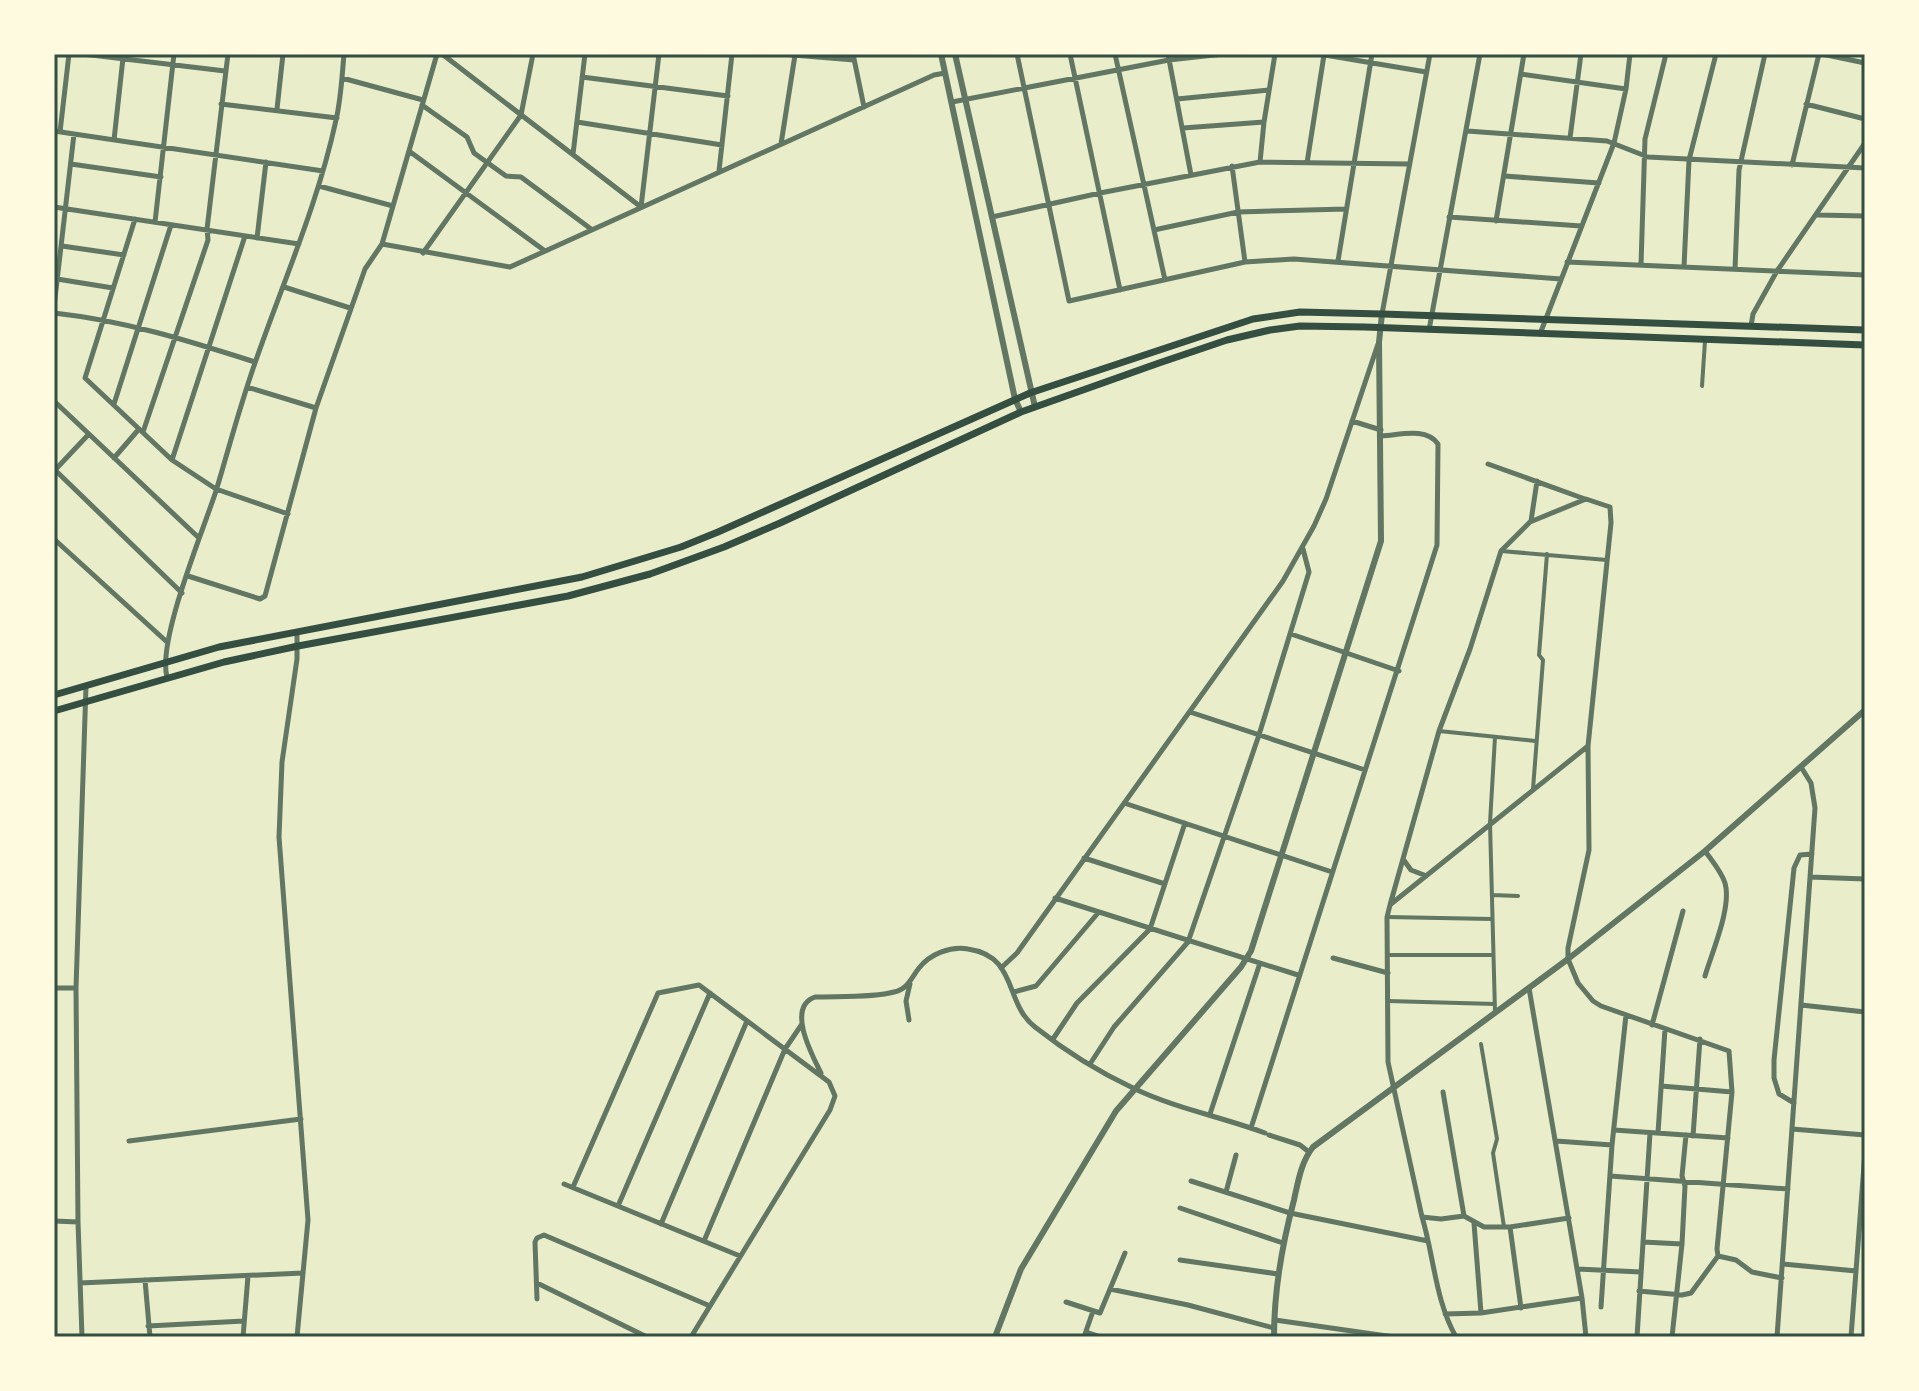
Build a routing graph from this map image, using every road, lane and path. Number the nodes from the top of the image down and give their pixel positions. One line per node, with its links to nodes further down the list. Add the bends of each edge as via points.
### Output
1 (69, 54): 67 (street)
2 (83, 54): 34 (street)
3 (174, 54): 37 (street)
4 (228, 54): 39 (street)
5 (283, 54): 59 (street)
6 (344, 54): 44 (street)
7 (440, 54): 54 (street); 60 (street)
8 (533, 54): 60 (street)
9 (585, 54): 43 (street)
10 (659, 54): 47 (street)
11 (732, 54): 51 (street)
12 (781, 54): 30 (street)
13 (941, 54): 41 (street)
14 (955, 54): 53 (street)
15 (1017, 54): 48 (street)
16 (1070, 54): 45 (street)
17 (1115, 54): 38 (street)
18 (1223, 54): 31 (street)
19 (1275, 54): 50 (street)
20 (1322, 54): 35 (street); 87 (street)
21 (1430, 54): 40 (street)
22 (1480, 54): 66 (street)
23 (1524, 54): 42 (street)
24 (1581, 54): 46 (street)
25 (1630, 54): 49 (street)
26 (1666, 54): 81 (street)
27 (1716, 54): 82 (street)
28 (1765, 54): 83 (street)
29 (1821, 54): 36 (street); 57 (street)
30 (795, 55): 32 (street); 75 (street)
31 (1200, 55): 33 (street)
32 (854, 57): 58 (street)
33 (1169, 57): 38 (street); 52 (street)
34 (123, 58): 37 (street); 72 (street)
35 (1372, 58): 40 (street); 88 (street)
36 (1865, 63)
37 (173, 65): 39 (street); 77 (street)
38 (1119, 69): 45 (street); 101 (street)
39 (225, 71): 56 (street)
40 (1426, 72): 90 (street)
41 (945, 73): 55 (street); 58 (street)
42 (1521, 74): 46 (street); 70 (street)
43 (582, 77): 47 (street); 63 (street)
44 (342, 78): 54 (street); 61 (street)
45 (1075, 78): 48 (street); 104 (street)
46 (1579, 83): 49 (street); 71 (street)
47 (654, 86): 51 (street); 69 (street)
48 (1024, 89): 53 (street); 105 (street)
49 (1626, 89): 73 (street)
50 (1269, 90): 52 (street); 64 (street)
51 (728, 96): 76 (street)
52 (1177, 99): 65 (street)
53 (966, 100): 55 (street); 114 (street)
54 (422, 102): 78 (street); 86 (street, via 467,137 474,153)
55 (952, 102): 170 (street)
56 (221, 104): 59 (street); 80 (street)
57 (1806, 104): 62 (street); 91 (street)
58 (864, 107): 75 (street)
59 (277, 109): 61 (street)
60 (521, 115): 79 (street); 86 (street)
61 (337, 118): 95 (street)
62 (1865, 119)
63 (577, 122): 69 (street); 79 (street)
64 (1264, 122): 65 (street); 85 (street)
65 (1183, 128): 97 (street)
66 (1467, 131): 70 (street); 115 (street)
67 (57, 132): 68 (street)
68 (74, 134): 72 (street); 89 (street)
69 (648, 134): 76 (street); 108 (street)
70 (1511, 134): 71 (street); 98 (street)
71 (1570, 138): 73 (street)
72 (114, 140): 77 (street)
73 (1614, 143): 81 (street); 100 (street)
74 (1865, 143): 93 (street)
75 (781, 144): 96 (street)
76 (722, 145): 96 (street)
77 (164, 147): 80 (street); 99 (street)
78 (409, 151): 103 (street); 106 (street)
79 (573, 154): 108 (street)
80 (215, 155): 84 (street); 121 (street)
81 (1643, 156): 82 (street); 135 (street)
82 (1689, 160): 83 (street); 137 (street)
83 (1741, 160): 91 (street); 138 (street)
84 (266, 162): 95 (street); 125 (street)
85 (1260, 162): 87 (street); 92 (street)
86 (488, 163): 103 (street); 122 (street, via 506,176 521,177)
87 (1307, 163): 88 (street)
88 (1355, 163): 90 (street); 110 (street)
89 (71, 164): 99 (street); 109 (street)
90 (1409, 164): 136 (street)
91 (1792, 165): 93 (street)
92 (1232, 166): 97 (street); 111 (street)
93 (1848, 168): 94 (street); 112 (street)
94 (1865, 168)
95 (323, 171): 102 (street)
96 (719, 172): 108 (street)
97 (1191, 175): 101 (street)
98 (1504, 176): 100 (street); 117 (street)
99 (161, 177): 118 (street)
100 (1599, 183): 120 (street)
101 (1144, 185): 104 (street); 123 (street)
102 (319, 186): 106 (street); 126 (street)
103 (466, 193): 129 (street); 130 (street)
104 (1100, 193): 105 (street); 147 (street)
105 (1050, 205): 114 (street); 147 (street, via 1069,301)
106 (393, 206): 127 (street)
107 (54, 207): 109 (street)
108 (641, 207): 122 (street)
109 (66, 209): 116 (street); 128 (street)
110 (1346, 209): 111 (street); 132 (street)
111 (1238, 212): 123 (street); 133 (street)
112 (1817, 214): 113 (street); 140 (street)
113 (1865, 216)
114 (991, 217): 169 (street)
115 (1449, 217): 117 (street); 139 (street)
116 (135, 219): 118 (street); 131 (street)
117 (1496, 221): 120 (street)
118 (155, 222): 119 (street)
119 (171, 225): 121 (street); 155 (street)
120 (1581, 226): 134 (street)
121 (207, 229): 124 (street); 161 (street, via 208,240)
122 (592, 230): 129 (street)
123 (1154, 230): 144 (street)
124 (245, 236): 125 (street); 165 (street)
125 (257, 238): 126 (street)
126 (299, 244): 145 (street)
127 (382, 244): 130 (street); 149 (street, via 365,269)
128 (62, 246): 131 (street); 142 (street)
129 (545, 251): 130 (street, via 510,267)
130 (423, 253)
131 (124, 255): 146 (street)
132 (1338, 261): 133 (street); 136 (street)
133 (1245, 262): 144 (street)
134 (1567, 262): 135 (street); 143 (street)
135 (1641, 265): 137 (street)
136 (1390, 266): 139 (street); 151 (street)
137 (1684, 267): 138 (street)
138 (1735, 269): 140 (street)
139 (1439, 270): 143 (street); 152 (street)
140 (1777, 271): 141 (street); 156 (street)
141 (1865, 275)
142 (57, 279): 146 (street); 148 (street)
143 (1561, 279): 154 (street)
144 (1165, 280): 147 (street)
145 (284, 287): 149 (street); 166 (street)
146 (113, 288): 153 (street)
147 (1120, 290)
148 (54, 307)
149 (350, 308): 174 (street)
150 (54, 313): 153 (street)
151 (1382, 314): 152 (main road); 157 (street); 169 (main road, via 1300,312 1253,319)
152 (1432, 315): 154 (main road); 158 (street)
153 (105, 319): 155 (street); 172 (street, via 85,378)
154 (1545, 320): 156 (main road); 160 (street)
155 (137, 326): 161 (street); 172 (street)
156 (1751, 326): 159 (main road)
157 (1380, 328): 158 (main road); 163 (street); 173 (main road, via 1300,326 1256,332)
158 (1429, 330): 160 (main road)
159 (1865, 330)
160 (1539, 335): 162 (main road)
161 (174, 337): 165 (street); 177 (street)
162 (1705, 339): 164 (main road); 167 (street)
163 (1379, 342): 176 (street); 178 (street)
164 (1865, 345)
165 (209, 347): 166 (street); 181 (street)
166 (255, 362): 168 (street)
167 (1702, 386)
168 (247, 387): 174 (street); 186 (street)
169 (1030, 393): 170 (main road); 173 (street)
170 (1015, 399): 175 (street); 184 (main road)
171 (54, 401): 179 (street)
172 (114, 404): 177 (street)
173 (1035, 407): 175 (main road)
174 (316, 408): 190 (street)
175 (1021, 412): 187 (main road)
176 (1352, 421): 178 (street); 195 (street)
177 (141, 431): 180 (street); 181 (street)
178 (1382, 433): 207 (street, via 1381,541); 209 (street, via 1429,435 1438,444 1437,545)
179 (88, 435): 180 (street); 183 (street)
180 (114, 458): 193 (street)
181 (172, 460): 186 (street)
182 (1488, 464): 185 (street)
183 (54, 470): 202 (street)
184 (839, 479): 187 (main road); 189 (main road)
185 (1537, 481): 188 (street); 191 (street)
186 (216, 489): 190 (street); 193 (street)
187 (844, 493): 192 (main road)
188 (1586, 499): 191 (street); 198 (street, via 1610,507)
189 (774, 508): 192 (main road); 200 (main road, via 681,547)
190 (288, 514): 199 (street, via 263,598)
191 (1530, 522): 196 (street)
192 (780, 523): 201 (main road, via 684,562)
193 (199, 538): 199 (street)
194 (54, 539): 205 (street)
195 (1303, 548): 204 (street, via 1309,572); 216 (street)
196 (1501, 551): 197 (street); 217 (street)
197 (1547, 554): 198 (street); 220 (street)
198 (1607, 560): 221 (street)
199 (188, 576): 202 (street)
200 (582, 577): 201 (main road); 203 (main road)
201 (585, 592): 206 (main road)
202 (182, 593): 205 (street)
203 (297, 631): 206 (street); 208 (main road)
204 (1291, 634): 207 (street); 218 (street)
205 (167, 642): 208 (street)
206 (298, 646): 210 (main road); 290 (street, via 282,762 279,837)
207 (1347, 653): 209 (street); 222 (street)
208 (164, 662): 210 (street); 211 (main road)
209 (1399, 671): 224 (street)
210 (167, 677): 213 (main road)
211 (86, 685): 212 (main road); 213 (street)
212 (54, 695)
213 (84, 702): 215 (main road); 263 (street)
214 (1865, 710): 223 (street)
215 (54, 711)
216 (1190, 712): 218 (street); 226 (street)
217 (1439, 731): 219 (street); 234 (street)
218 (1259, 735): 222 (street); 229 (street)
219 (1495, 737): 220 (street); 228 (street)
220 (1535, 741): 225 (street)
221 (1588, 746): 225 (street); 254 (street, via 1589,850)
222 (1313, 753): 224 (street); 232 (street)
223 (1801, 767): 230 (street); 231 (street, via 1814,791)
224 (1365, 770): 235 (street)
225 (1533, 789): 228 (street)
226 (1124, 803): 227 (street); 233 (street)
227 (1185, 823): 229 (street); 239 (street)
228 (1490, 823): 236 (street); 240 (street)
229 (1226, 836): 232 (street); 249 (street)
230 (1705, 851): 254 (street); 259 (street, via 1726,886)
231 (1812, 854): 237 (street); 288 (street, via 1800,855 1794,868 1774,1060 1779,1094)
232 (1281, 855): 235 (street); 253 (street)
233 (1084, 858): 239 (street); 242 (street)
234 (1403, 858): 236 (street, via 1411,870); 243 (street)
235 (1333, 872): 258 (street)
236 (1424, 875): 243 (street)
237 (1810, 877): 238 (street); 267 (street)
238 (1865, 879)
239 (1165, 884): 248 (street)
240 (1492, 895): 241 (street); 247 (street)
241 (1518, 896)
242 (1055, 898): 245 (street); 256 (street)
243 (1390, 905): 246 (street)
244 (1683, 911): 274 (street)
245 (1098, 912): 248 (street); 264 (street, via 1036,986)
246 (1387, 917): 247 (street); 250 (street)
247 (1492, 919): 251 (street)
248 (1150, 929): 249 (street); 277 (street, via 1077,1003)
249 (1188, 942): 253 (street); 280 (street, via 1114,1027)
250 (1388, 955): 251 (street); 257 (street)
251 (1493, 955): 268 (street)
252 (1333, 958): 257 (street)
253 (1247, 959): 255 (street); 284 (street)
254 (1568, 959): 261 (street); 270 (street, via 1585,993)
255 (1260, 963): 258 (street); 289 (street)
256 (1001, 968): 260 (street, via 983,953 950,949 919,967); 264 (street)
257 (1388, 973): 266 (street)
258 (1298, 975): 291 (street)
259 (1705, 976)
260 (910, 983): 271 (street); 273 (street, via 893,993 810,998 802,1008)
261 (1529, 987): 268 (street); 301 (street)
262 (54, 988): 263 (street)
263 (76, 988): 323 (street)
264 (1014, 992): 277 (street, via 1022,1015)
265 (710, 993): 272 (street); 312 (street, via 699,985 658,993); 316 (street)
266 (1388, 1001): 268 (street); 282 (street)
267 (1801, 1005): 269 (street); 288 (street)
268 (1495, 1008): 282 (street)
269 (1865, 1012)
270 (1626, 1015): 274 (street); 293 (street)
271 (909, 1020)
272 (747, 1021): 279 (street); 325 (street)
273 (803, 1023): 279 (street); 281 (street)
274 (1652, 1025): 275 (street)
275 (1665, 1029): 276 (street); 283 (street)
276 (1700, 1039): 285 (street); 287 (street, via 1729,1051)
277 (1053, 1040): 280 (street)
278 (1481, 1044): 326 (street)
279 (785, 1049): 281 (street); 327 (street)
280 (1090, 1064): 284 (street)
281 (823, 1077): 333 (street, via 833,1088 834,1103)
282 (1393, 1086): 303 (street); 320 (street)
283 (1661, 1086): 285 (street); 295 (street)
284 (1134, 1089): 289 (street); 371 (street, via 1021,1269)
285 (1696, 1089): 287 (street); 298 (street)
286 (1443, 1092): 319 (street)
287 (1732, 1092): 299 (street)
288 (1794, 1103): 292 (street)
289 (1210, 1114): 291 (street)
290 (301, 1119): 300 (street); 341 (street, via 308,1220)
291 (1251, 1128): 303 (street)
292 (1792, 1129): 297 (street); 313 (street)
293 (1614, 1130): 294 (street); 302 (street)
294 (1650, 1133): 295 (street); 307 (street)
295 (1658, 1133): 296 (street)
296 (1686, 1135): 298 (street); 309 (street)
297 (1865, 1135)
298 (1693, 1136): 299 (street)
299 (1728, 1138): 311 (street)
300 (129, 1141)
301 (1556, 1141): 302 (street); 321 (street)
302 (1612, 1145): 306 (street)
303 (1309, 1152): 318 (street)
304 (1865, 1152): 315 (street)
305 (1236, 1155): 314 (street)
306 (1610, 1176): 307 (street); 338 (street)
307 (1647, 1179): 309 (street); 329 (street)
308 (1191, 1181): 314 (street)
309 (1684, 1181): 311 (street); 331 (street)
310 (564, 1184): 312 (street)
311 (1721, 1185): 313 (street); 334 (street)
312 (573, 1187): 316 (street)
313 (1788, 1189): 336 (street)
314 (1226, 1192): 318 (street)
315 (1863, 1203): 339 (street)
316 (618, 1206): 325 (street)
317 (1180, 1208): 330 (street)
318 (1290, 1213): 328 (street); 330 (street)
319 (1464, 1216): 320 (street); 324 (street)
320 (1422, 1217): 328 (street)
321 (1569, 1218): 326 (street); 337 (street)
322 (54, 1221): 323 (street)
323 (78, 1222): 346 (street)
324 (1474, 1222): 326 (street); 358 (street)
325 (661, 1224): 327 (street)
326 (1507, 1227): 356 (street)
327 (704, 1241): 333 (street)
328 (1429, 1241): 359 (street)
329 (1643, 1242): 331 (street); 340 (street)
330 (1283, 1243): 342 (street)
331 (1682, 1244): 350 (street)
332 (1125, 1253): 348 (street)
333 (740, 1256): 354 (street)
334 (1718, 1256): 344 (street, via 1736,1260 1752,1272); 350 (street, via 1695,1290)
335 (1180, 1260): 342 (street)
336 (1783, 1264): 339 (street); 344 (street)
337 (1577, 1269): 338 (street); 351 (street)
338 (1604, 1269): 340 (street); 355 (street)
339 (1856, 1271): 380 (street)
340 (1641, 1272): 349 (street)
341 (303, 1273): 343 (street); 368 (street)
342 (1278, 1274): 361 (street)
343 (248, 1276): 345 (street); 360 (street)
344 (1782, 1278): 379 (street)
345 (145, 1280): 346 (street); 362 (street)
346 (80, 1283): 365 (street)
347 (536, 1283): 352 (street); 354 (street, via 535,1242 544,1235); 369 (street)
348 (1110, 1289): 357 (street, via 1100,1313); 361 (street)
349 (1639, 1291): 350 (street); 377 (street)
350 (1678, 1294): 378 (street)
351 (1582, 1298): 356 (street); 376 (street)
352 (537, 1299)
353 (1066, 1302): 357 (street)
354 (710, 1306): 370 (street)
355 (1601, 1307)
356 (1521, 1308): 358 (street)
357 (1093, 1311): 363 (street)
358 (1481, 1313): 359 (street)
359 (1445, 1314): 375 (street)
360 (244, 1321): 362 (street); 367 (street)
361 (1274, 1324): 364 (street); 373 (street)
362 (148, 1326): 366 (street)
363 (1085, 1335): 372 (street)
364 (1379, 1336): 374 (street)
365 (82, 1337)
366 (150, 1337)
367 (243, 1337)
368 (297, 1337)
369 (647, 1337)
370 (691, 1337)
371 (995, 1337)
372 (1101, 1337)
373 (1274, 1337)
374 (1394, 1337)
375 (1456, 1337)
376 (1586, 1337)
377 (1637, 1337)
378 (1672, 1337)
379 (1777, 1337)
380 (1851, 1337)

